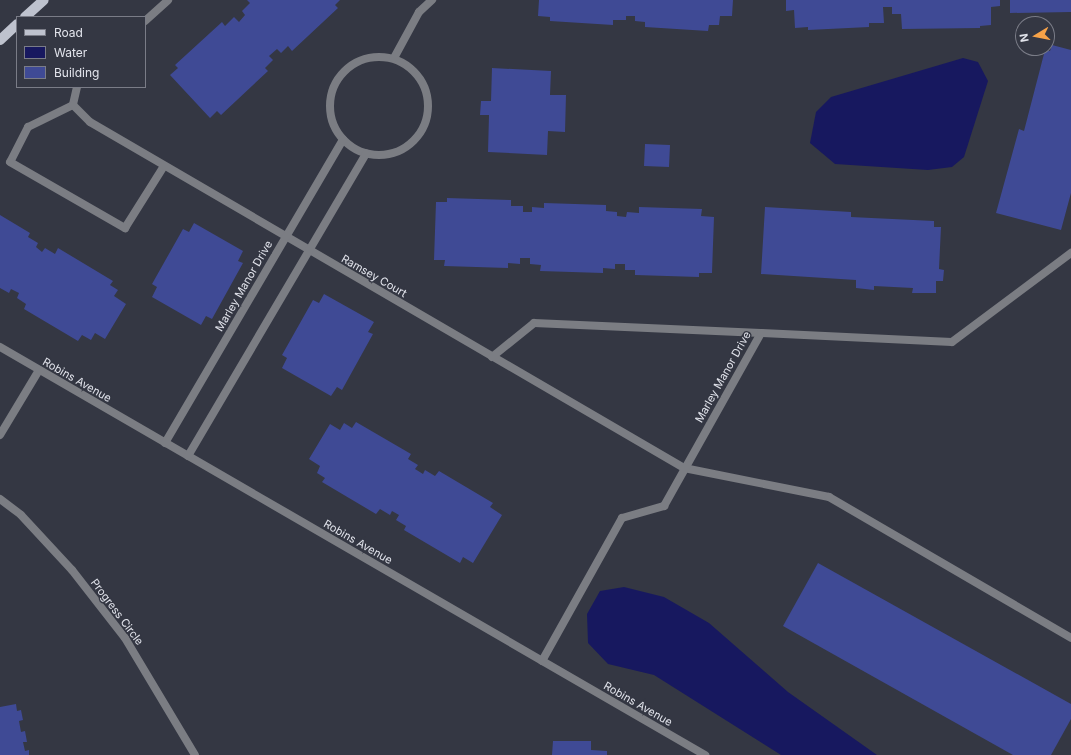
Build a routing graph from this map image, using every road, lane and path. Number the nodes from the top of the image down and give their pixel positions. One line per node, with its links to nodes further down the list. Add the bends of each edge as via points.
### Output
1 (44, 0): 4 (main road)
2 (168, 0): 5 (street)
3 (432, 0): 8 (street, via 419,12)
4 (26, 16)
5 (146, 20)
6 (16, 25): 7 (main road)
7 (0, 40)
8 (394, 58): 11 (street, via 373,56 357,61 344,70 334,86 330,104 332,121); 12 (street, via 412,68 424,84 428,98 427,119 422,131 410,145 393,154)
9 (77, 88): 10 (street)
10 (73, 105): 13 (street, Ramsey Court, via 90,122); 13 (street, via 28,127 10,162 125,228)
11 (342, 139): 12 (street); 14 (street, Marley Manor Drive)
12 (366, 154): 15 (street)
13 (164, 166): 14 (street, Ramsey Court)
14 (285, 237): 15 (street, Ramsey Court); 22 (street, Marley Manor Drive)
15 (307, 250): 19 (street, Ramsey Court); 23 (street)
16 (1071, 253): 17 (street, Marley Manor Drive, via 952,342)
17 (761, 333): 19 (street, via 534,323); 24 (street, Marley Manor Drive)
18 (0, 348): 20 (street, Robins Avenue)
19 (492, 357): 24 (street, Ramsey Court)
20 (39, 370): 21 (street); 22 (street, Robins Avenue)
21 (0, 435)
22 (165, 443): 23 (street, Robins Avenue)
23 (188, 456): 27 (street, Robins Avenue)
24 (684, 468): 26 (street, Ramsey Court, via 829,497); 27 (street, Marley Manor Drive, via 664,506 622,518)
25 (0, 499): 28 (street, Progress Circle, via 21,515 72,570 125,638)
26 (1071, 638)
27 (542, 661): 29 (street, Robins Avenue)
28 (195, 755)
29 (705, 755)

